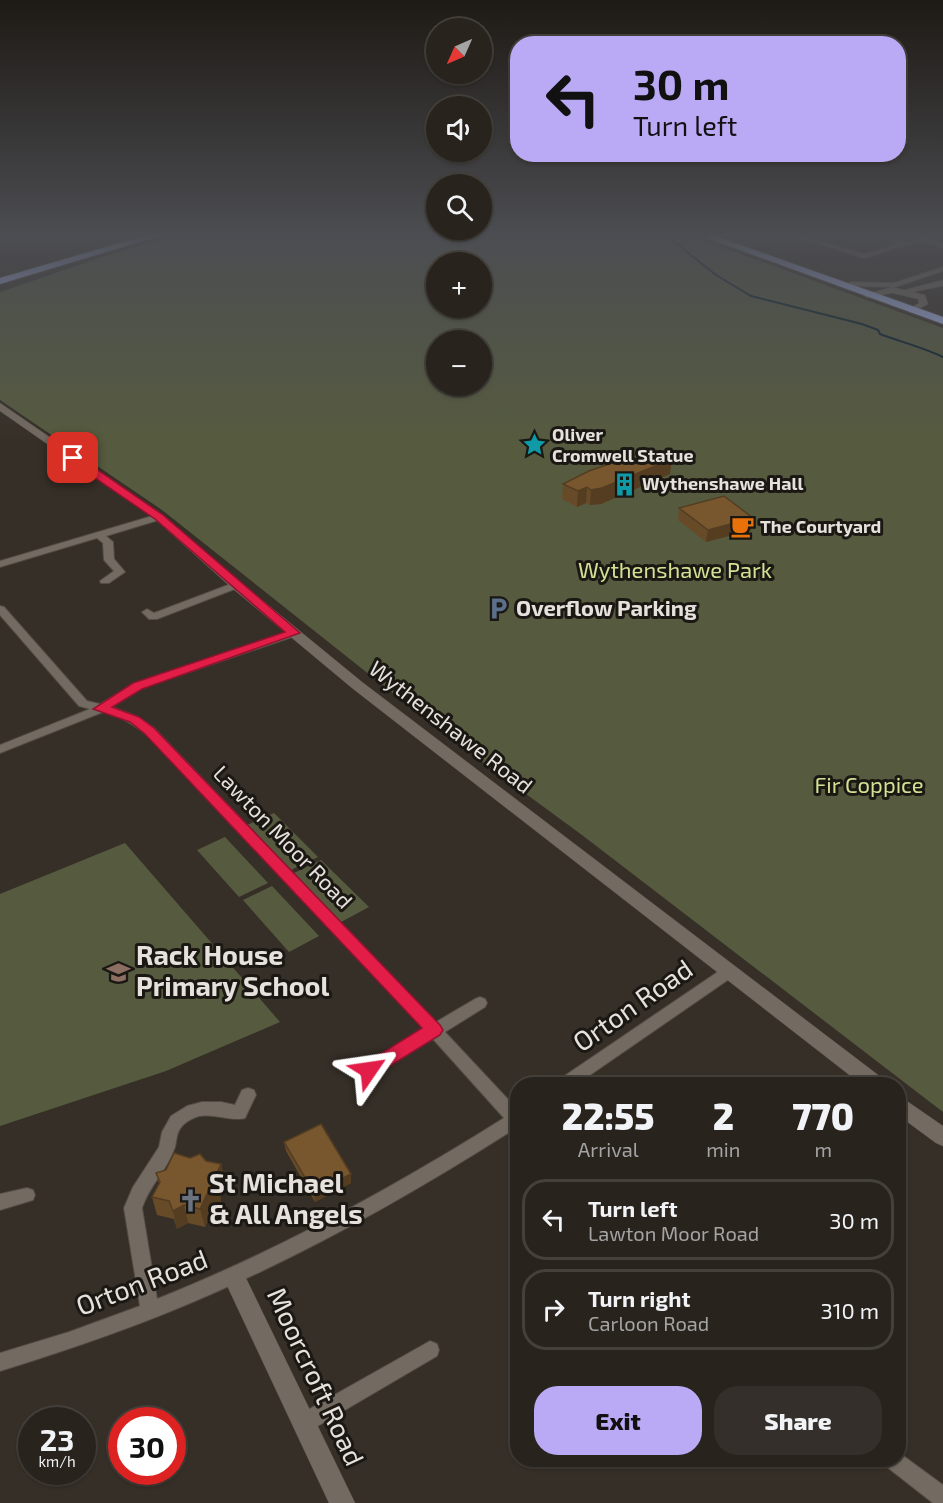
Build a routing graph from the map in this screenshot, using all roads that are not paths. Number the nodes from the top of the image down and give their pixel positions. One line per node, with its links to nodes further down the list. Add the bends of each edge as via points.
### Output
1 (891, 303): 3 (highway)
2 (923, 303): 3 (main road)
3 (911, 310): 4 (highway)
4 (943, 321)
5 (0, 406): 6 (main road, Wythenshawe Road)
6 (159, 517): 7 (street); 10 (main road, Wythenshawe Road)
7 (99, 535): 8 (street); 9 (street, via 108,542 109,560 120,572)
8 (0, 564)
9 (105, 581)
10 (236, 585): 12 (street); 13 (main road, Wythenshawe Road)
11 (0, 609): 14 (street, Lawton Moor Road, via 83,704)
12 (153, 617)
13 (294, 633): 14 (street, via 138,686); 16 (main road, Wythenshawe Road)
14 (100, 709): 15 (street); 18 (street, Lawton Moor Road, via 116,711 150,731)
15 (0, 749)
16 (730, 971): 20 (street, Orton Road); 21 (main road, Wythenshawe Road)
17 (480, 1003): 18 (street)
18 (434, 1030): 19 (street); 24 (street, Lawton Moor Road)
19 (369, 1070)
20 (576, 1077)
21 (866, 1077)
22 (248, 1095): 30 (street, via 239,1113 223,1107 185,1114 171,1128 167,1149 137,1193 133,1208)
23 (906, 1109): 26 (main road)
24 (510, 1112)
25 (510, 1124): 29 (street, Orton Road, via 386,1200)
26 (943, 1137)
27 (27, 1195): 28 (street)
28 (0, 1202)
29 (234, 1277): 30 (street, Orton Road); 33 (main road, Moorcroft Road)
30 (150, 1310): 32 (street, Orton Road)
31 (430, 1350): 33 (street)
32 (0, 1362)
33 (304, 1424): 36 (main road, Moorcroft Road)
34 (903, 1467): 35 (street)
35 (943, 1498)
36 (342, 1503)

